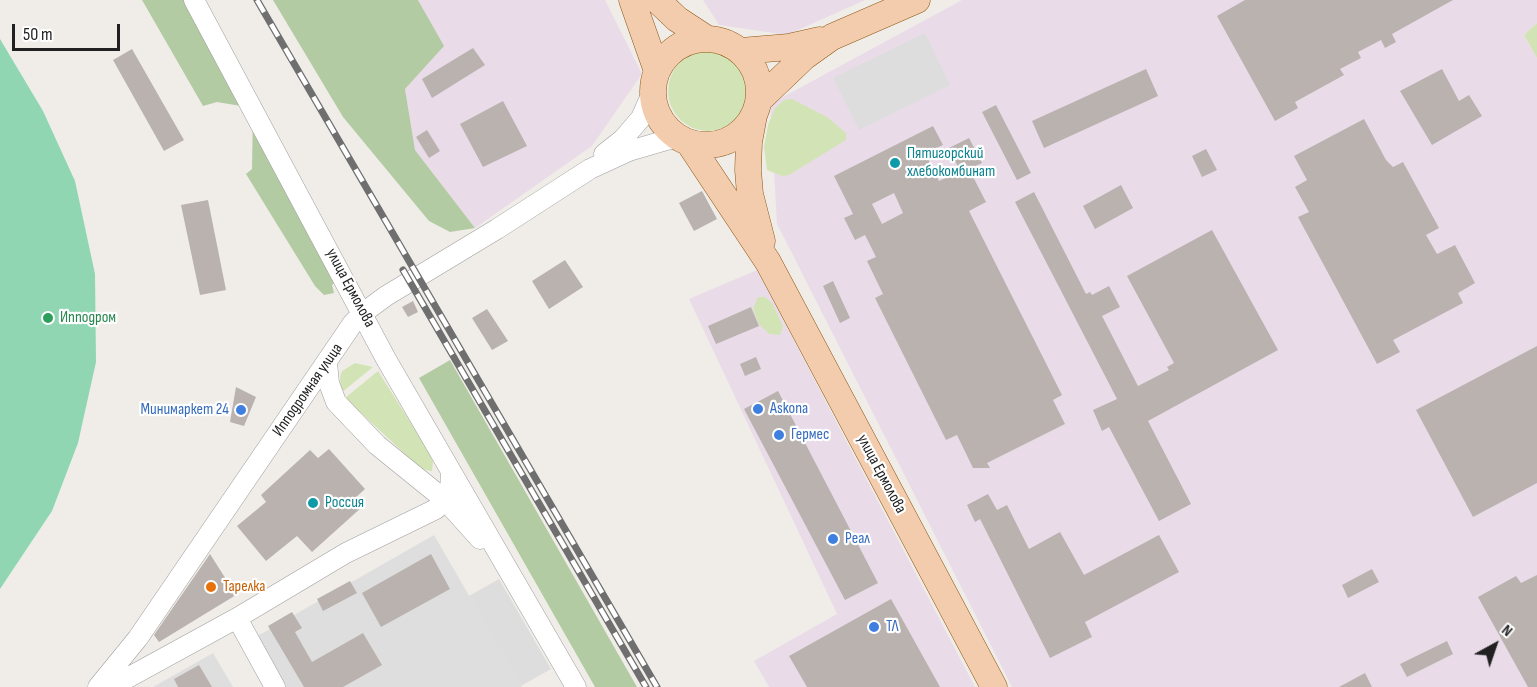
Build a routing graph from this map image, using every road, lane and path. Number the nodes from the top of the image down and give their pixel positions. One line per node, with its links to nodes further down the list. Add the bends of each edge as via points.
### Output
1 (195, 0): 13 (street, улица Ермолова)
2 (632, 0): 8 (main road, улица Ермолова)
3 (657, 0): 6 (main road)
4 (917, 0): 5 (main road)
5 (832, 37): 7 (main road, via 789,47); 9 (main road, via 804,57)
6 (706, 38): 7 (main road); 8 (main road, via 677,47 665,58)
7 (741, 51): 9 (main road, улица Ермолова, via 757,73)
8 (655, 81): 10 (main road, улица Ермолова, via 655,106 661,120); 11 (street, Ипподромная улица, via 641,118)
9 (757, 108): 10 (main road, via 745,129 732,139 716,144); 12 (main road, улица Ермолова, via 749,142 750,194)
10 (683, 140): 11 (street, Ипподромная улица, via 629,151); 12 (main road, улица Ермолова)
11 (590, 169): 13 (street, Ипподромная улица)
12 (768, 262): 23 (main road, улица Ермолова)
13 (363, 313): 14 (street, Ипподромная улица); 15 (street, улица Ермолова)
14 (327, 363): 16 (street, улица Ермолова, via 336,402 377,445); 19 (street, Ипподромная улица, via 138,638)
15 (451, 471): 16 (street, via 452,486); 17 (street, улица Ермолова)
16 (445, 500): 17 (street, улица Ермолова); 18 (street, via 436,509 346,553)
17 (510, 575): 22 (street, улица Ермолова)
18 (237, 618): 20 (street); 21 (street)
19 (98, 687)
20 (111, 687)
21 (275, 687)
22 (576, 687)
23 (994, 687)

